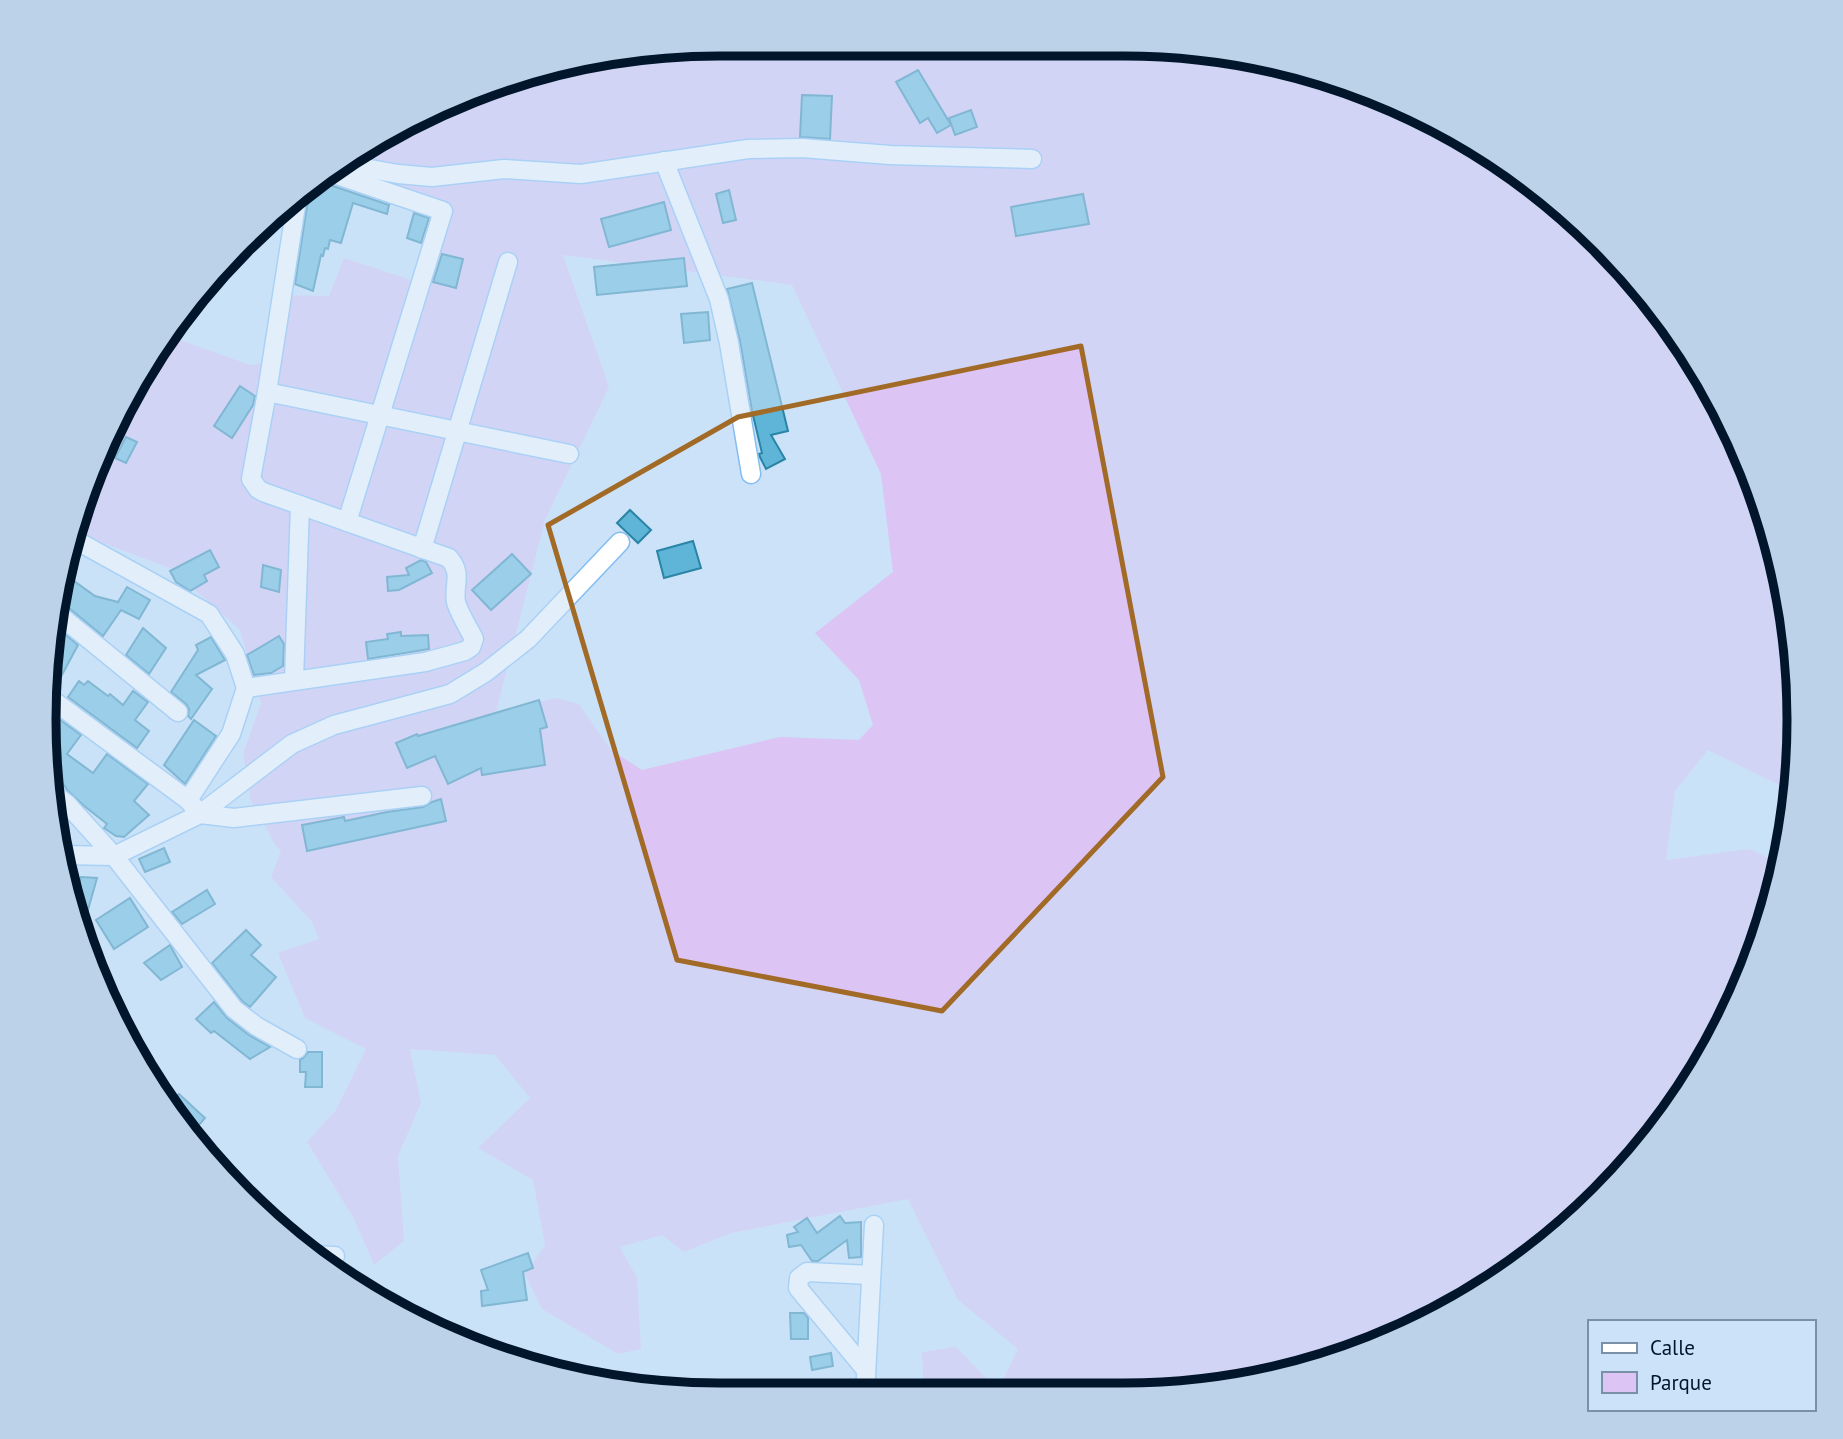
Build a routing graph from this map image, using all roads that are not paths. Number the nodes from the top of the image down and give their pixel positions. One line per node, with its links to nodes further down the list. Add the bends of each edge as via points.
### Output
1 (1032, 159): 2 (street, via 802,148 748,149)
2 (664, 160): 3 (street, via 581,174 504,169 432,177); 11 (street, via 719,299)
3 (354, 166)
4 (340, 176): 8 (street, via 443,211)
5 (295, 210): 7 (street)
6 (508, 262): 9 (street)
7 (267, 392): 8 (street); 12 (street, via 251,478 263,492)
8 (380, 416): 9 (street); 13 (street)
9 (457, 431): 10 (street); 16 (street)
10 (569, 454)
11 (751, 474)
12 (300, 505): 13 (street); 18 (street)
13 (347, 522): 16 (street)
14 (620, 541): 24 (street, via 528,639 486,672 450,694 334,725 292,744)
15 (80, 543): 19 (street, via 209,614 235,654)
16 (422, 549): 18 (street, via 449,558 456,566 456,603 474,639 471,647 425,662)
17 (64, 619): 21 (street)
18 (294, 680): 19 (street)
19 (246, 688): 24 (street, via 231,734)
20 (56, 703): 24 (street)
21 (178, 712)
22 (422, 796): 24 (street, via 234,818)
23 (61, 799): 26 (street)
24 (194, 807): 26 (street)
25 (70, 855): 26 (street)
26 (114, 856): 27 (street, via 234,1009)
27 (297, 1049)
28 (874, 1225): 31 (street)
29 (330, 1256): 30 (street)
30 (335, 1256)
31 (871, 1275): 32 (street); 32 (street, via 807,1272 799,1278 798,1288)
32 (866, 1370): 33 (street)
33 (865, 1383)

